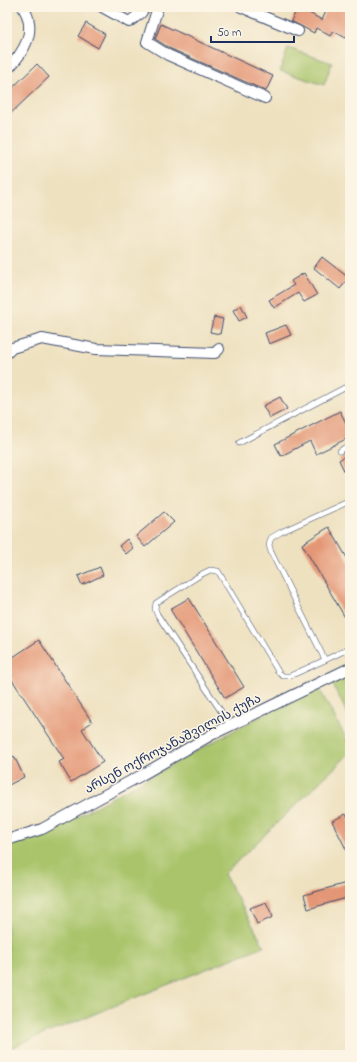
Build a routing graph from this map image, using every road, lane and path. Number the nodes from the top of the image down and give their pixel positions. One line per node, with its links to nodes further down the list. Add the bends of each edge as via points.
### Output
1 (23, 7): 7 (street, via 28,15 30,29 25,47)
2 (102, 7): 3 (street, via 129,22)
3 (145, 7)
4 (158, 7): 8 (street, via 147,42 168,55)
5 (241, 7): 6 (street)
6 (298, 31)
7 (7, 70)
8 (265, 98)
9 (219, 348): 10 (street, via 215,353 96,349 42,339 12,348)
10 (7, 353)
11 (350, 385): 12 (lane)
12 (239, 443)
13 (350, 444): 14 (lane)
14 (340, 451)
15 (350, 501): 17 (lane, via 281,532 271,538 269,545)
16 (350, 648): 17 (lane)
17 (325, 660): 19 (lane, via 290,676 279,673 218,570 202,574 156,603 157,614)
18 (350, 668): 19 (street, არსენ ოქროჯანაშვილის ქუჩა)
19 (230, 726): 20 (street, არსენ ოქროჯანაშვილის ქუჩა, via 42,828)
20 (7, 840)

